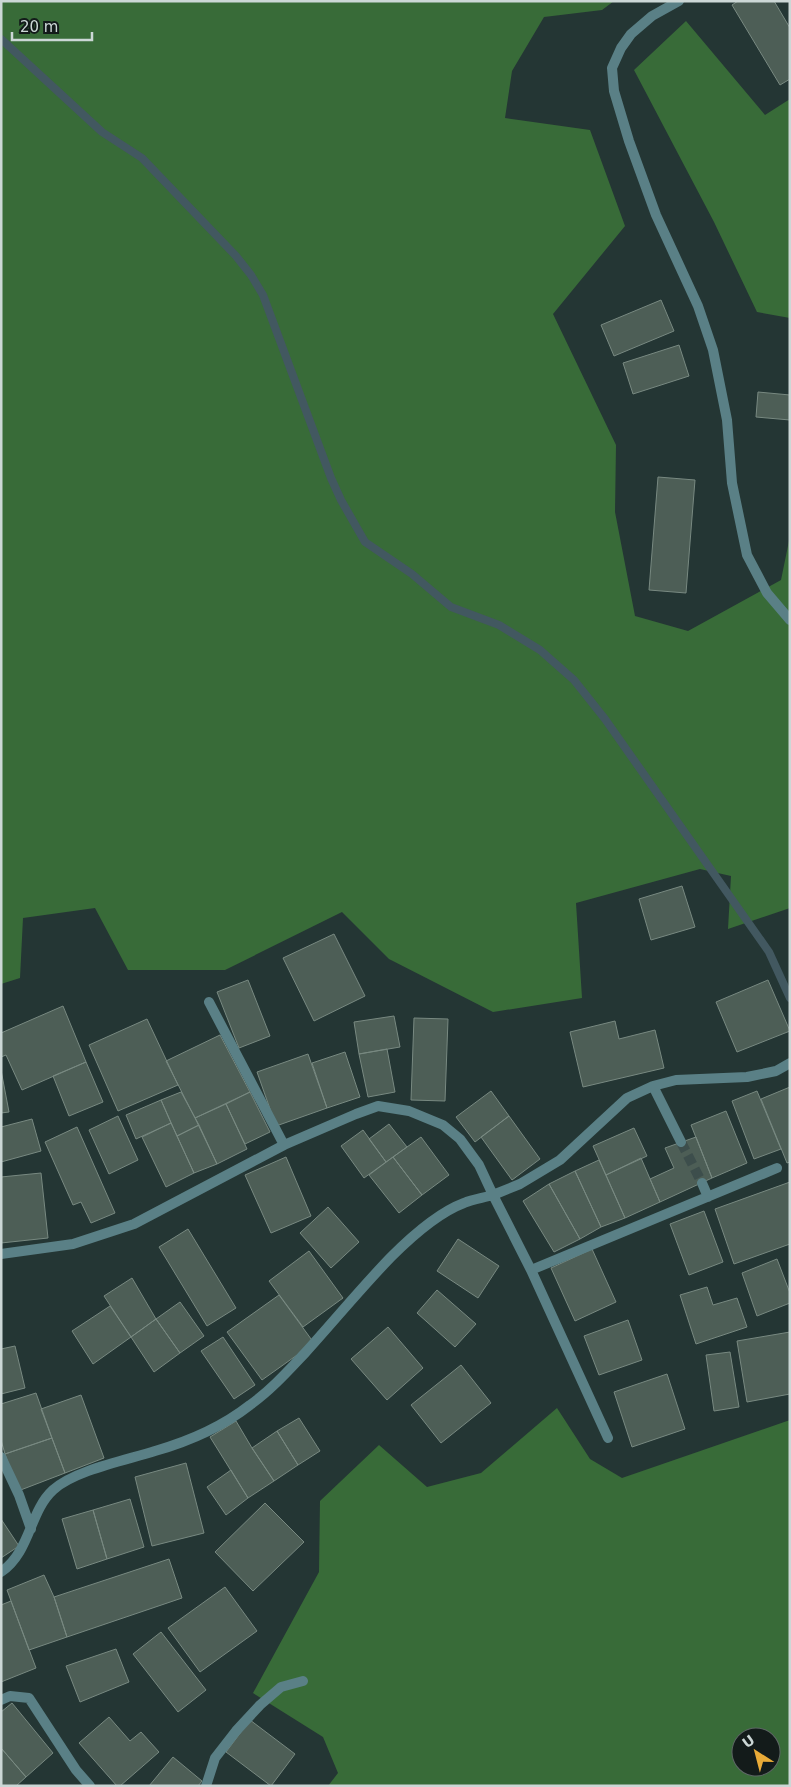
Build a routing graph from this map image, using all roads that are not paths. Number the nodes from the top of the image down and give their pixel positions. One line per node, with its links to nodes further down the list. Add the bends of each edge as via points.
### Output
1 (678, 1): 2 (street, via 652,16 621,48 612,68 614,91 656,215 698,306 713,350 726,420 732,483 747,556 767,593)
2 (790, 620)
3 (209, 1002): 7 (street)
4 (790, 1063): 5 (street, via 776,1071 747,1077 676,1080)
5 (653, 1086): 6 (street); 10 (street, via 627,1098 560,1160 520,1184)
6 (681, 1142)
7 (284, 1146): 10 (street, via 378,1106 409,1111 443,1125 460,1139 479,1165); 12 (street, via 134,1224 73,1244)
8 (777, 1168): 11 (street)
9 (702, 1183): 11 (street)
10 (493, 1195): 13 (street); 16 (street, via 463,1203 413,1235 281,1379 251,1405 194,1438 95,1469 65,1482 41,1504)
11 (708, 1196): 13 (street)
12 (1, 1254)
13 (531, 1270): 14 (street)
14 (608, 1438)
15 (1, 1457): 16 (street)
16 (31, 1529): 17 (street, via 24,1547)
17 (1, 1572)
18 (303, 1681): 21 (street, via 281,1688 260,1705 216,1758)
19 (1, 1700): 20 (street, via 10,1696 29,1698)
20 (90, 1786)
21 (206, 1786)

